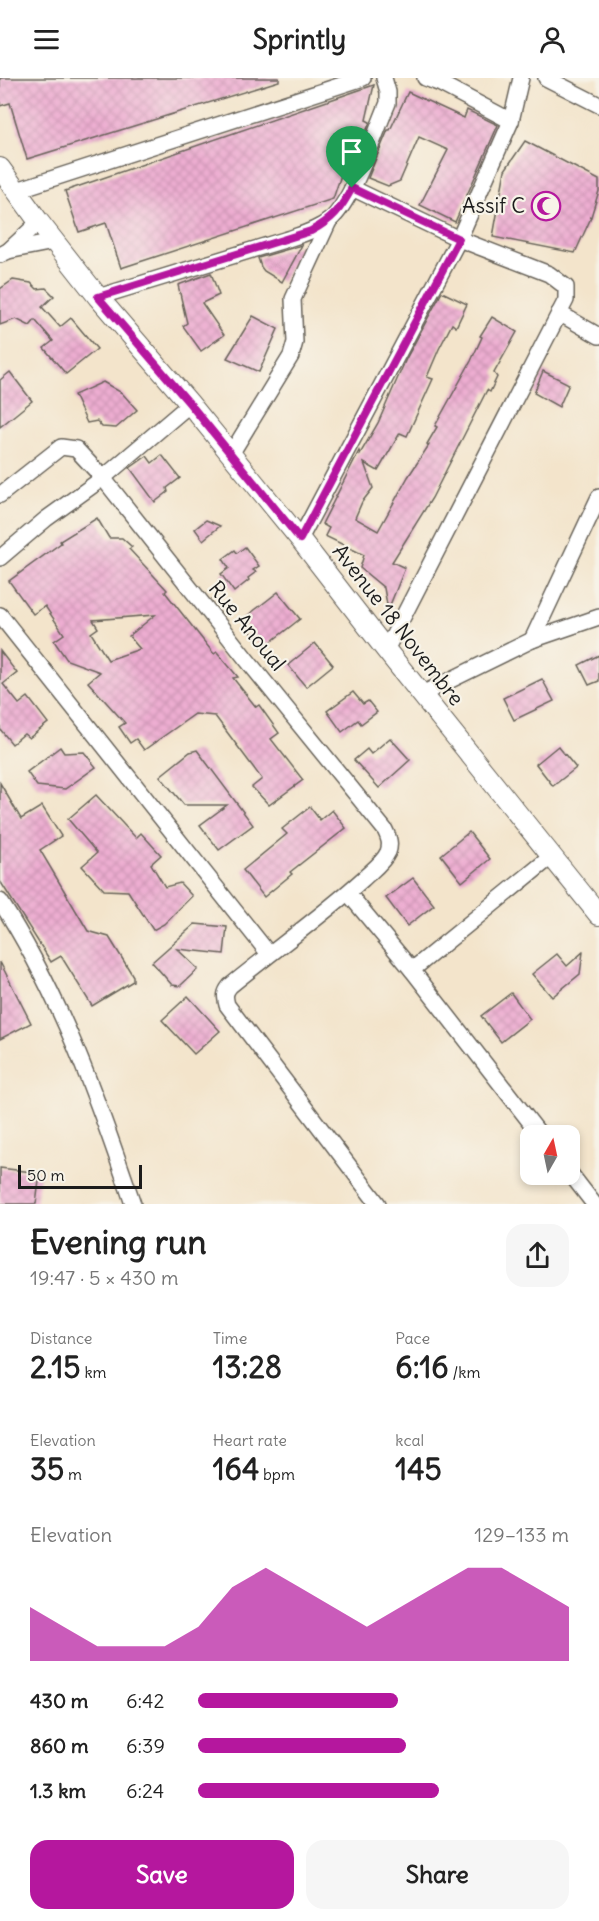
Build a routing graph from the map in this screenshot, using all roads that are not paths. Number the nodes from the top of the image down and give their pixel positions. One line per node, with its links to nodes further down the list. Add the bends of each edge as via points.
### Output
1 (363, 78): 10 (street)
2 (384, 78): 9 (street, via 388,103)
3 (425, 78): 7 (street)
4 (521, 78): 7 (street)
5 (546, 78): 6 (street)
6 (599, 105)
7 (511, 121): 13 (street)
8 (0, 168): 10 (street, Avenue 18 Novembre)
9 (352, 188): 11 (street); 13 (street)
10 (17, 190): 12 (street, Avenue 18 Novembre)
11 (329, 221): 16 (street, via 291,238); 20 (street, via 293,299 291,356)
12 (39, 222): 14 (street, Avenue 18 Novembre); 15 (street)
13 (459, 239): 17 (street, via 558,280 566,287 566,300); 24 (street)
14 (54, 242): 15 (street); 16 (street, Avenue 18 Novembre)
15 (4, 253)
16 (98, 297): 19 (street, Avenue 18 Novembre)
17 (559, 314): 18 (street); 29 (street)
18 (599, 336)
19 (190, 404): 20 (street, Avenue 18 Novembre); 21 (street)
20 (231, 454): 24 (street, Avenue 18 Novembre)
21 (103, 478): 22 (street, Rue Anoual, via 76,449 61,447); 25 (street); 32 (street, Rue Anoual, via 385,830 389,839 387,854)
22 (1, 491)
23 (599, 497): 28 (street)
24 (300, 539): 29 (street, Avenue 18 Novembre)
25 (0, 558)
26 (0, 615): 35 (street)
27 (599, 617): 28 (street)
28 (532, 640): 30 (street)
29 (386, 650): 30 (street, Avenue 18 Novembre)
30 (422, 694): 31 (street, Avenue 18 Novembre)
31 (552, 856): 34 (street, Avenue 18 Novembre); 36 (street)
32 (348, 893): 35 (street); 36 (street)
33 (0, 901): 39 (street, via 25,940 77,1051)
34 (599, 915)
35 (270, 954): 40 (street, via 226,991 227,1005)
36 (412, 970): 37 (street)
37 (532, 1125)
38 (579, 1185): 41 (street)
39 (133, 1204)
40 (378, 1204)
41 (594, 1204)

